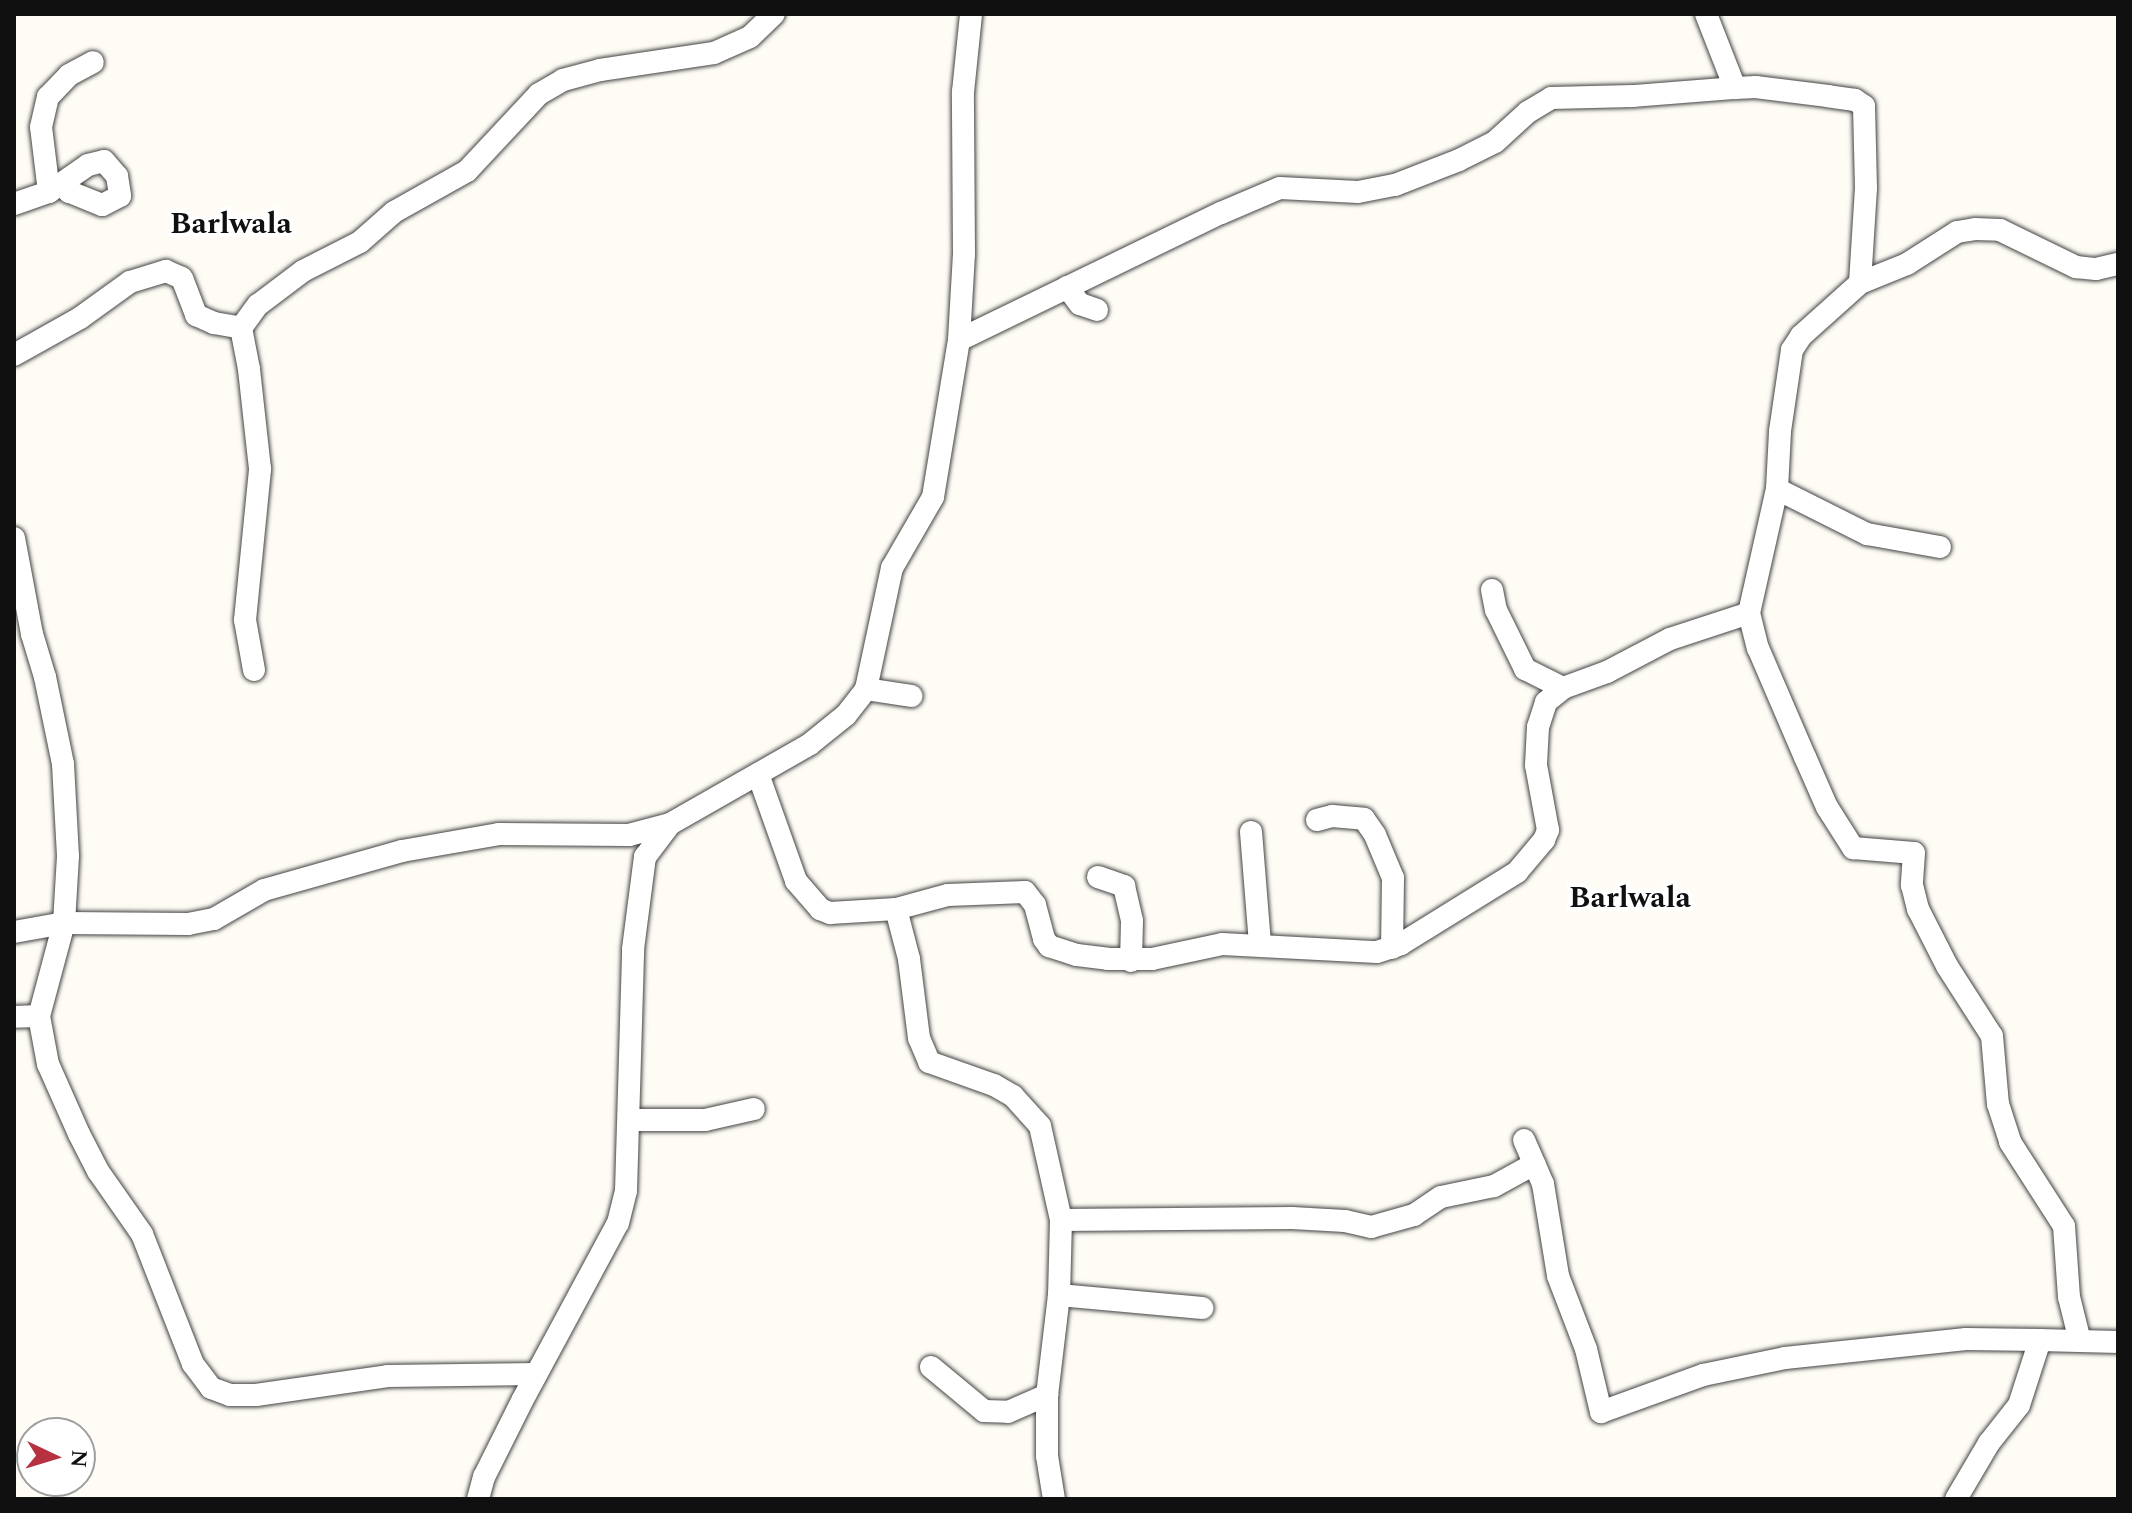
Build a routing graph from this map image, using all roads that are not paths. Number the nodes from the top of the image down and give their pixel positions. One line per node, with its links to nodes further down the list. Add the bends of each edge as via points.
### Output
1 (774, 14): 11 (street, via 750,37 714,53 600,70 563,80 539,94 467,171 394,212 349,249 276,288)
2 (971, 14): 12 (street, via 963,92)
3 (1706, 14): 5 (street)
4 (93, 62): 6 (street, via 69,75 48,97 41,127 58,187)
5 (1735, 88): 8 (street, via 1828,96 1864,106); 9 (street, via 1551,98 1495,142 1395,185 1358,192 1280,188)
6 (14, 204)
7 (2118, 264): 8 (street, via 2076,267 2000,230 1975,229 1957,232 1907,264)
8 (1860, 283): 14 (street, via 1792,350)
9 (1067, 287): 10 (street, via 1080,304); 12 (street)
10 (1097, 310)
11 (241, 328): 13 (street, via 196,315 182,278 166,271 130,282); 20 (street, via 260,469 245,620)
12 (959, 340): 22 (street, via 933,497 892,568)
13 (14, 355)
14 (1777, 489): 16 (street, via 1867,534); 19 (street)
15 (14, 538): 18 (street)
16 (1940, 547)
17 (1492, 590): 21 (street, via 1496,610 1525,669)
18 (19, 594): 30 (street, via 63,764 68,856)
19 (1749, 613): 21 (street, via 1670,639); 45 (street, via 1758,648 1810,770 1853,848 1914,853 1912,885 1918,909 1992,1036 1998,1104 2010,1142 2064,1226 2069,1297)
20 (254, 670)
21 (1563, 688): 33 (street, via 1546,702 1538,727 1536,765 1548,830 1544,840 1517,872)
22 (866, 689): 23 (street); 24 (street, via 846,715 810,744)
23 (911, 696)
24 (758, 774): 26 (street); 29 (street, via 796,881 820,909)
25 (1317, 820): 33 (street, via 1364,819 1375,835 1393,878)
26 (670, 824): 30 (street, via 629,835 499,834 402,851 264,890 214,919 188,924); 38 (street, via 649,848 641,872 633,949)
27 (1251, 832): 32 (street)
28 (1098, 877): 34 (street, via 1124,886 1132,921)
29 (896, 909): 34 (street, via 948,895 1025,892 1049,946); 41 (street, via 924,1055 936,1066 1013,1096 1040,1126)
30 (64, 923): 31 (street); 35 (street)
31 (14, 932)
32 (1260, 944): 33 (street, via 1316,951); 34 (street, via 1222,944)
33 (1392, 948)
34 (1131, 961)
35 (39, 1016): 36 (street); 48 (street, via 48,1064 79,1134 142,1234 193,1364 211,1388 256,1395 388,1376)
36 (14, 1017)
37 (754, 1109): 38 (street, via 705,1120)
38 (630, 1120): 48 (street, via 626,1191 618,1223)
39 (1524, 1140): 40 (street)
40 (1534, 1164): 41 (street, via 1494,1186 1441,1197 1414,1215 1371,1227 1292,1218); 44 (street, via 1543,1184 1558,1276 1586,1349 1601,1412 1703,1375 1785,1358 1966,1339)
41 (1061, 1220): 42 (street)
42 (1059, 1295): 43 (street); 49 (street)
43 (1202, 1308)
44 (2040, 1340): 45 (street); 52 (street, via 2019,1405)
45 (2080, 1341): 46 (street)
46 (2118, 1342)
47 (931, 1367): 49 (street, via 984,1411 1008,1412)
48 (536, 1374): 50 (street)
49 (1047, 1395): 51 (street, via 1047,1456)
50 (478, 1499)
51 (1054, 1499)
52 (1956, 1499)

